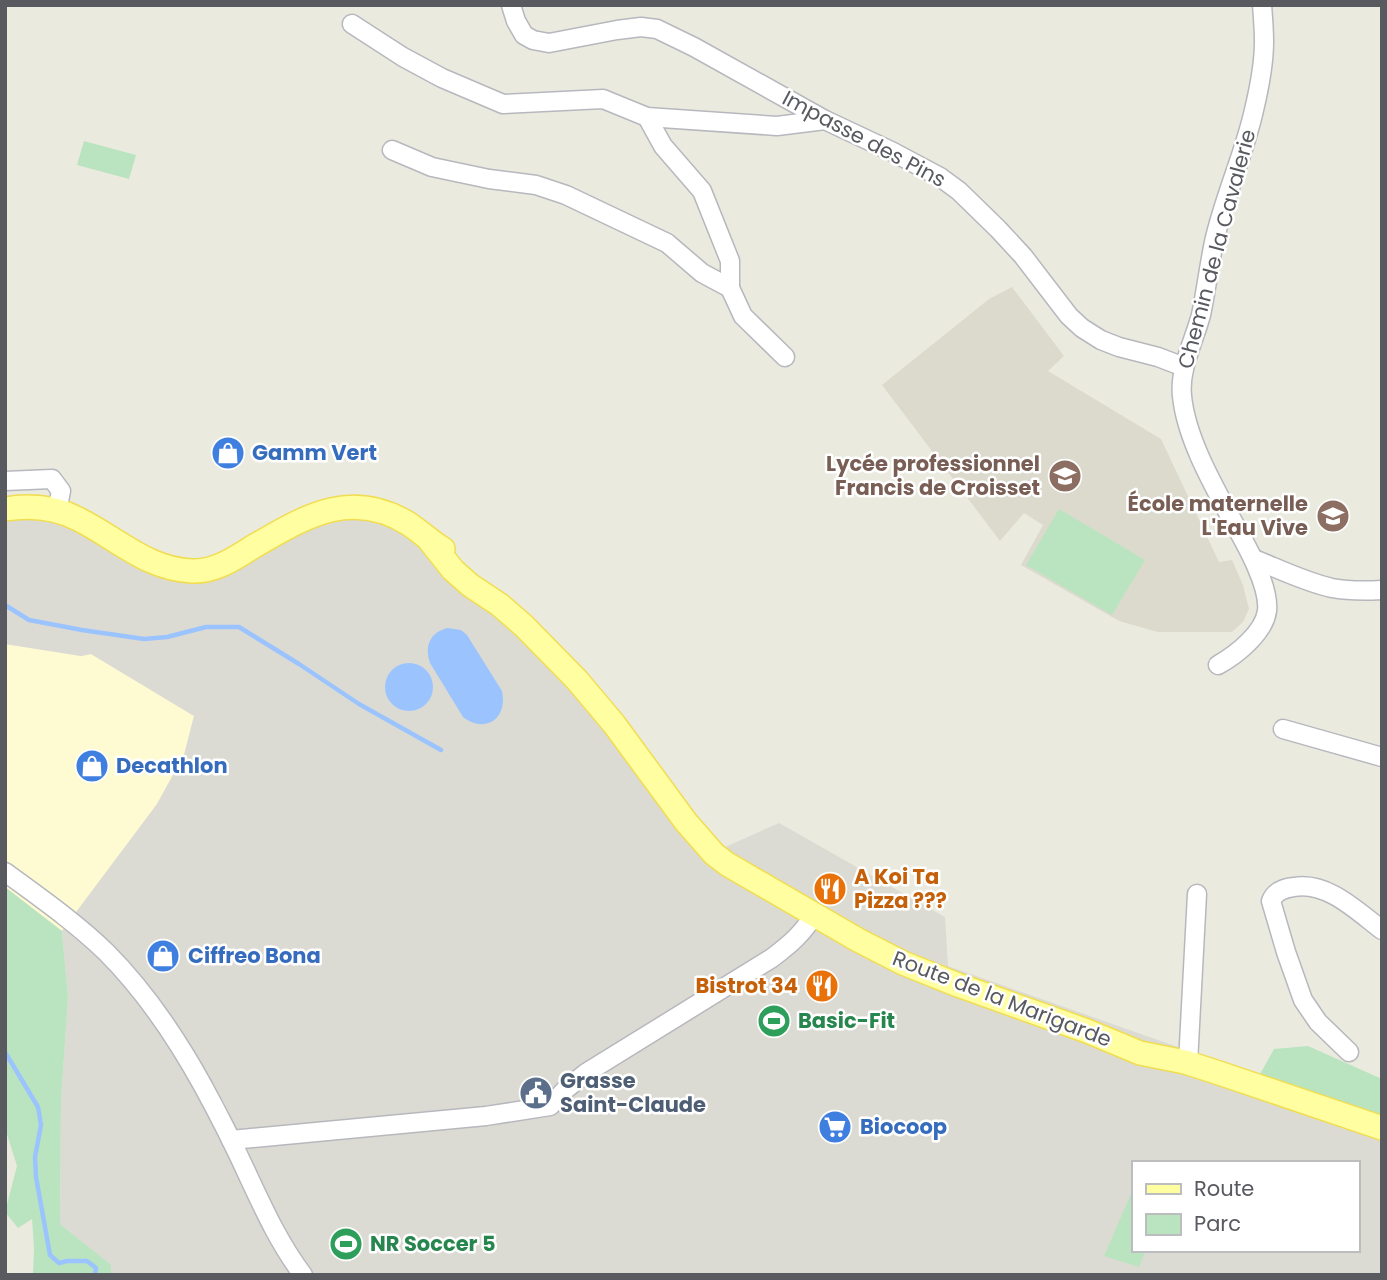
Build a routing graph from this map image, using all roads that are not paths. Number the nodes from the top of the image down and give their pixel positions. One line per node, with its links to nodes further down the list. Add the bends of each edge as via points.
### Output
1 (511, 5): 5 (street, Impasse des Pins, via 524,35 549,43 617,30 657,29)
2 (1262, 5): 9 (street, Chemin de la Cavalerie, via 1264,44 1254,111 1214,242 1201,313)
3 (352, 24): 4 (street, via 442,78 503,104 603,99)
4 (647, 117): 5 (street, via 777,125); 7 (street, via 663,146 702,191 730,261)
5 (825, 120): 9 (street, Impasse des Pins, via 893,152 959,191 1023,256 1082,328 1119,347)
6 (392, 150): 7 (street, via 432,167 536,185 566,195 667,243 702,273)
7 (730, 288): 8 (street, via 743,316)
8 (785, 357)
9 (1184, 366): 13 (street, Chemin de la Cavalerie, via 1182,397 1193,439)
10 (5, 481): 12 (street, via 52,479 61,491)
11 (5, 509): 12 (main road, Route de la Marigarde, via 28,506)
12 (57, 511): 20 (main road, Route de la Marigarde, via 157,565 196,571 233,559 324,511 369,509 410,524 453,570 500,605 577,680 714,855)
13 (1254, 559): 14 (street, via 1329,587); 15 (street, Chemin de la Cavalerie, via 1267,604 1264,621 1241,649)
14 (1382, 590)
15 (1218, 665)
16 (1283, 729): 17 (street)
17 (1382, 757)
18 (5, 872): 25 (street, via 96,943 142,992 175,1039)
19 (1197, 894): 23 (street)
20 (814, 914): 23 (main road, Route de la Marigarde, via 903,963 958,985 1140,1053); 25 (street, via 795,940 772,958 586,1073 550,1106)
21 (1382, 930): 22 (street, via 1320,887 1284,888 1271,901 1303,1000)
22 (1349, 1052)
23 (1188, 1063): 24 (main road, Route de la Marigarde)
24 (1382, 1128)
25 (231, 1140): 26 (street, via 274,1230)
26 (303, 1275)

